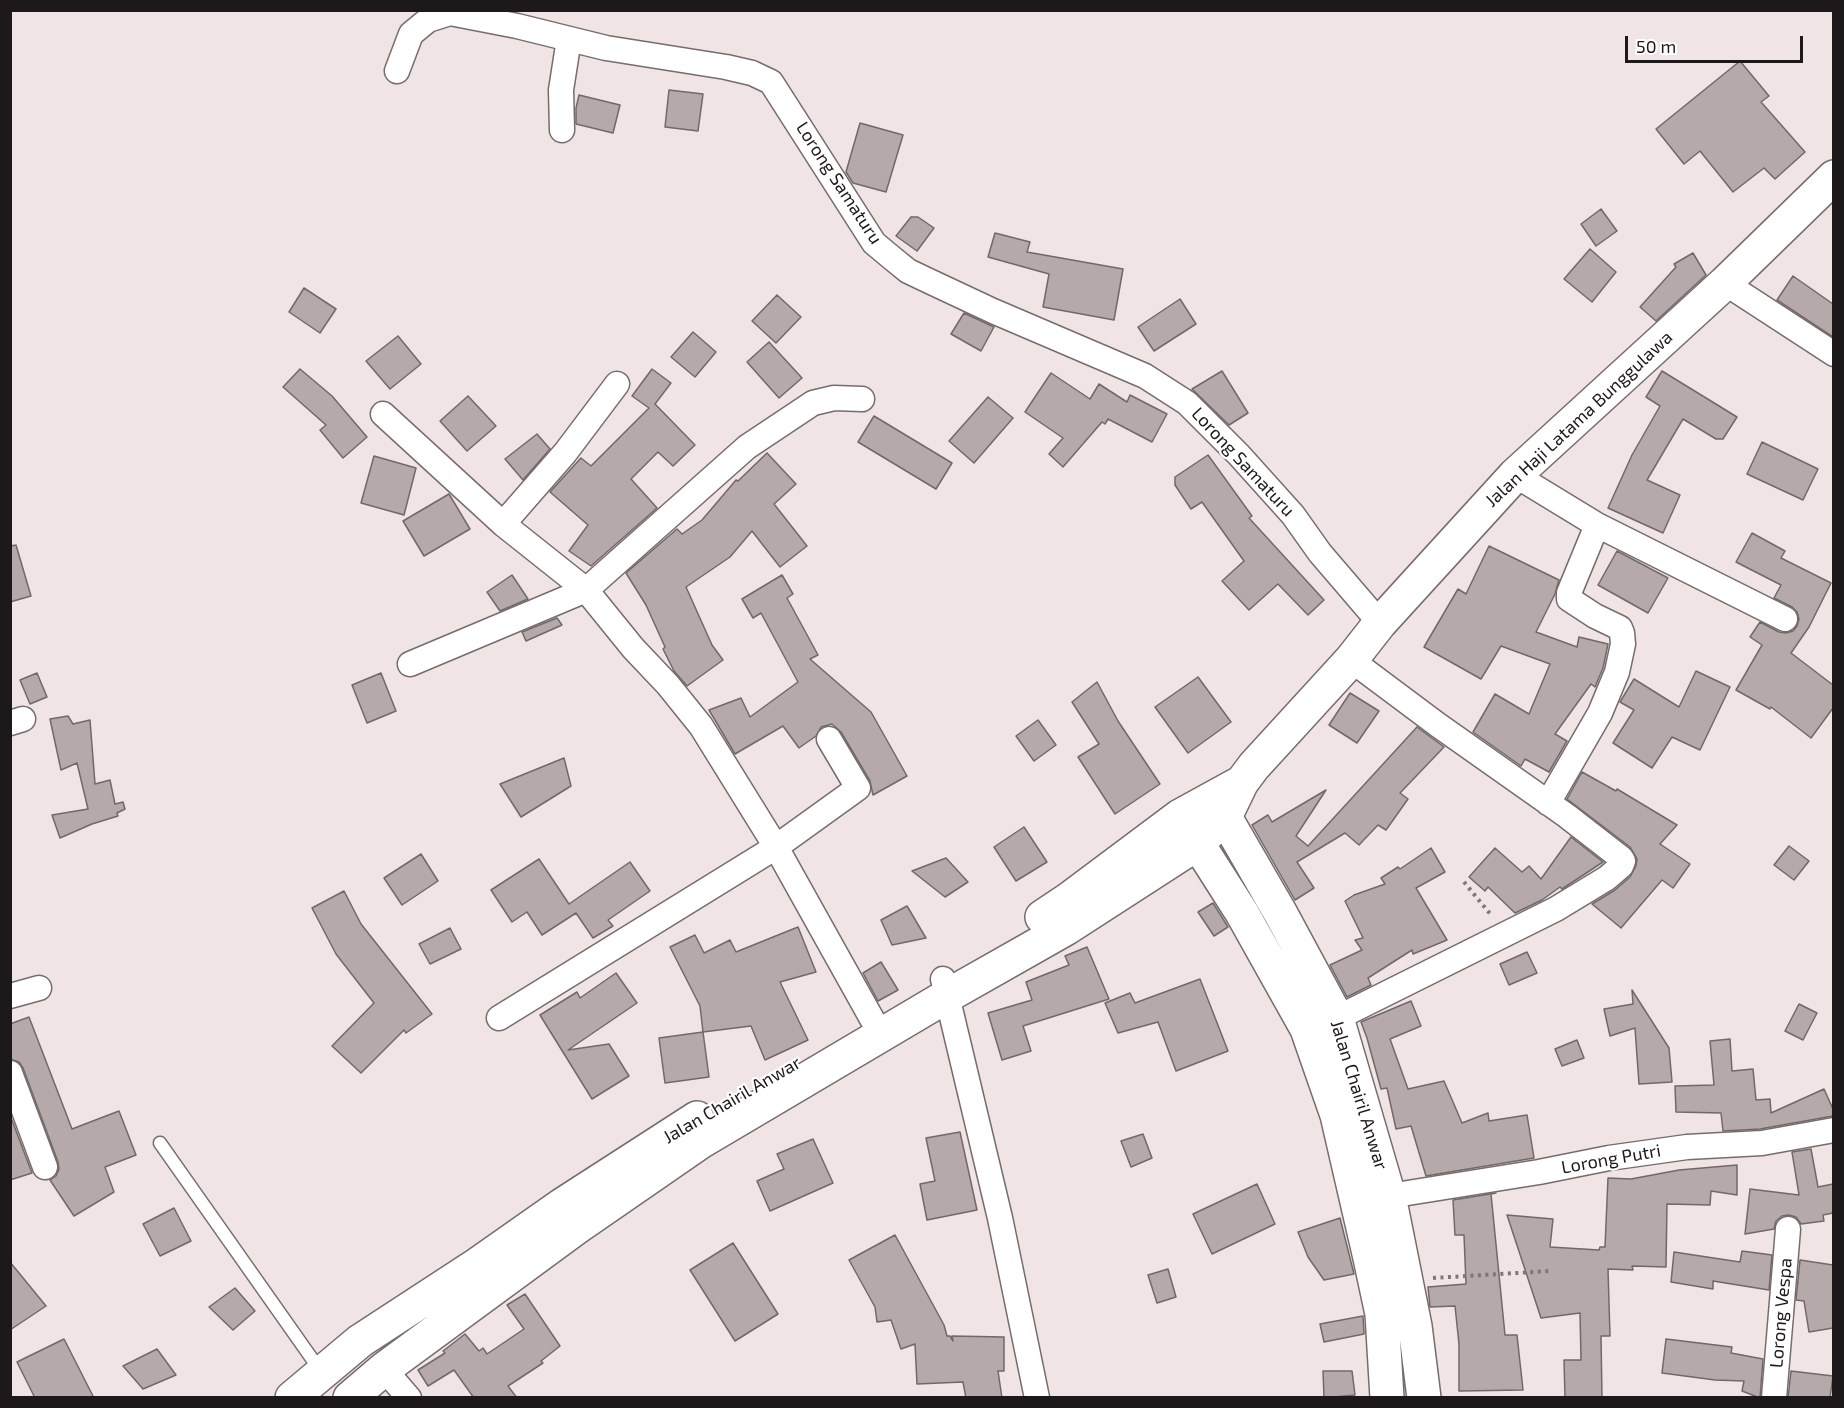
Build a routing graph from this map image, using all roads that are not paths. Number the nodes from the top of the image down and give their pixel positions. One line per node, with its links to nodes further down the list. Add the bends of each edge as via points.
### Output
1 (569, 39): 2 (street, Lorong Samaturu, via 450,13 428,20 411,34); 3 (street, via 561,90); 15 (street, Lorong Samaturu, via 726,67 771,82 874,243 908,271 1145,376 1187,403 1293,515)
2 (397, 71)
3 (562, 130)
4 (1833, 177): 5 (main road, Jalan Haji Latama Bunggulawa)
5 (1725, 283): 6 (street); 10 (main road, Jalan Haji Latama Bunggulawa)
6 (1833, 354)
7 (617, 384): 11 (street, via 565,453)
8 (862, 399): 13 (street, via 834,398 813,403 747,447)
9 (383, 414): 11 (street)
10 (1515, 475): 12 (street); 15 (main road, Jalan Haji Latama Bunggulawa)
11 (502, 524): 13 (street)
12 (1597, 525): 14 (street); 20 (street, via 1569,599 1620,628 1623,644 1617,672 1600,712)
13 (586, 590): 17 (street); 24 (street, via 700,726)
14 (1785, 619)
15 (1380, 623): 16 (main road, Jalan Haji Latama Bunggulawa)
16 (1351, 660): 19 (main road, Jalan Haji Latama Bunggulawa); 20 (street)
17 (410, 664)
18 (829, 739): 24 (street, via 858,788)
19 (1242, 782): 21 (main road, Jalan Chairil Anwar)
20 (1548, 803): 29 (street, via 1623,861 1621,866 1556,909)
21 (1218, 807): 22 (main road, Jalan Chairil Anwar); 23 (main road, Jalan Chairil Anwar); 29 (main road, Jalan Chairil Anwar)
22 (1180, 816): 23 (main road, Jalan Chairil Anwar); 26 (main road, Jalan Chairil Anwar)
23 (1197, 844): 26 (main road, Jalan Chairil Anwar, via 1067,928); 43 (main road, Jalan Chairil Anwar, via 1242,913 1307,1029 1337,1115 1382,1314)
24 (776, 847): 28 (street); 30 (street)
25 (39, 988): 27 (street)
26 (945, 988): 30 (main road, Jalan Chairil Anwar); 37 (main road, Jalan Chairil Anwar, via 702,1141); 42 (street, via 1000,1218)
27 (10, 996)
28 (499, 1018)
29 (1337, 1018): 35 (main road, Jalan Chairil Anwar)
30 (872, 1019): 38 (main road, Jalan Chairil Anwar, via 700,1116 360,1341)
31 (10, 1073): 34 (street)
32 (1833, 1130): 35 (street, Lorong Putri, via 1762,1143 1687,1147 1609,1158)
33 (160, 1143): 38 (lane)
34 (45, 1167)
35 (1389, 1196): 44 (main road, Jalan Chairil Anwar, via 1415,1326)
36 (1788, 1229): 45 (street, Lorong Vespa)
37 (384, 1369): 40 (main road, Jalan Chairil Anwar); 41 (street)
38 (322, 1373): 39 (main road, Jalan Chairil Anwar)
39 (292, 1398)
40 (350, 1398)
41 (409, 1398)
42 (1037, 1398)
43 (1386, 1398)
44 (1424, 1398)
45 (1774, 1398)

